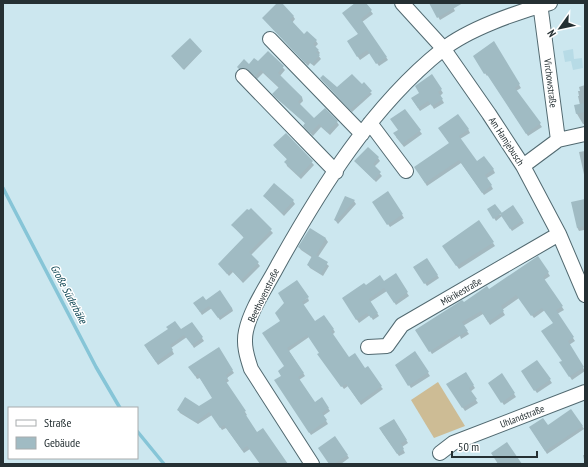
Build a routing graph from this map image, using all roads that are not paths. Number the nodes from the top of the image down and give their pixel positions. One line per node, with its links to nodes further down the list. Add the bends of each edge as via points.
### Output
1 (402, 3): 4 (street, Am Hamjebusch)
2 (544, 4): 4 (street, Beethovenstraße, via 474,30); 8 (street, Virchowstraße)
3 (270, 39): 6 (street)
4 (443, 48): 6 (street, Beethovenstraße, via 407,80); 9 (street, Am Hamjebusch)
5 (243, 76): 10 (street)
6 (366, 128): 10 (street, Beethovenstraße); 11 (street)
7 (585, 134): 8 (street)
8 (558, 140): 9 (street)
9 (523, 166): 12 (street, Am Hamjebusch)
10 (336, 172): 17 (street, Beethovenstraße, via 310,208 274,272 257,304 245,336 246,355 251,369)
11 (406, 172)
12 (559, 234): 13 (street, Am Hamjebusch); 14 (street, Mörikestraße, via 402,325 387,346)
13 (585, 295)
14 (368, 347)
15 (585, 392): 16 (street, Uhlandstraße, via 453,443)
16 (440, 453)
17 (312, 464)

